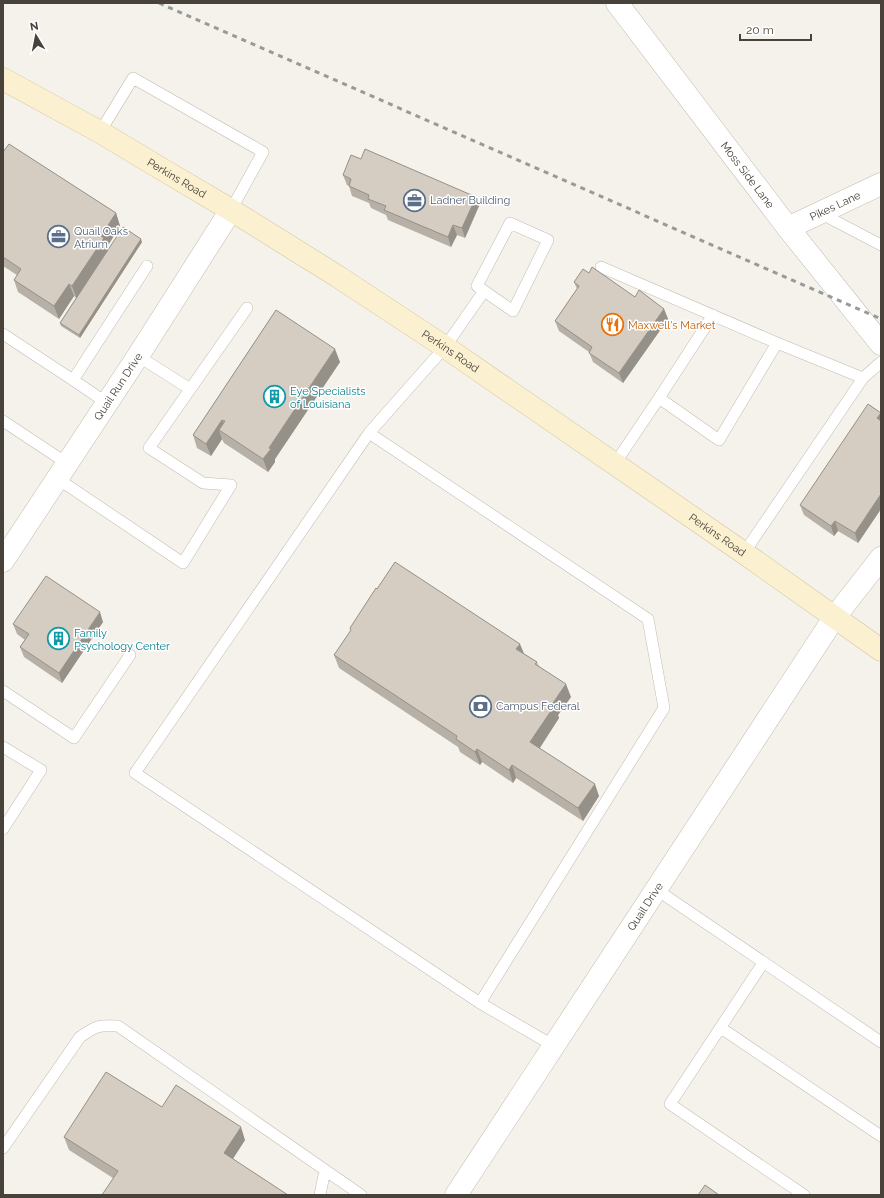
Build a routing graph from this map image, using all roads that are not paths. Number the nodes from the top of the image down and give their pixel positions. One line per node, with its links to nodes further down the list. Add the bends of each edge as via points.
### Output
1 (617, 3): 7 (street, Moss Side Lane)
2 (4, 81): 3 (main road, Perkins Road)
3 (100, 132): 5 (main road, Perkins Road); 5 (lane, via 133,78 263,152)
4 (881, 184): 6 (street, Pikes Lane)
5 (232, 210): 17 (main road, Perkins Road); 18 (street, Quail Run Drive)
6 (820, 213): 7 (street, Pikes Lane); 8 (lane)
7 (788, 228): 16 (street, Moss Side Lane)
8 (881, 245)
9 (147, 266): 21 (lane)
10 (601, 267): 13 (lane)
11 (484, 291): 11 (lane, via 513,311 548,240 510,223 477,286); 17 (lane)
12 (247, 308): 22 (lane)
13 (713, 315): 15 (lane); 23 (lane)
14 (3, 334): 21 (lane)
15 (778, 343): 20 (lane); 23 (lane, via 719,440)
16 (881, 344)
17 (445, 347): 26 (lane); 27 (main road, Perkins Road)
18 (138, 356): 22 (lane); 24 (street, Quail Run Drive)
19 (881, 362): 20 (lane)
20 (863, 378): 29 (lane)
21 (73, 380): 24 (lane)
22 (190, 389): 28 (lane, via 149,448 203,483 232,485 182,563)
23 (660, 398): 27 (lane)
24 (108, 403): 28 (street, Quail Run Drive)
25 (3, 421): 28 (lane)
26 (369, 433): 40 (lane, via 648,619 664,708); 40 (lane, via 134,773)
27 (614, 465): 29 (main road, Perkins Road)
28 (63, 471): 31 (street, Quail Run Drive)
29 (744, 553): 32 (main road, Perkins Road)
30 (881, 558): 32 (street, Quail Drive)
31 (3, 561)
32 (834, 618): 33 (main road, Perkins Road); 38 (street, Quail Drive)
33 (881, 650)
34 (130, 655): 35 (lane, via 74,738)
35 (3, 691)
36 (3, 747): 37 (lane, via 41,770)
37 (3, 829)
38 (657, 890): 39 (lane); 43 (street, Quail Drive)
39 (764, 963): 41 (lane); 42 (lane)
40 (480, 1003): 43 (lane)
41 (721, 1028): 44 (lane); 50 (lane, via 670,1104)
42 (881, 1042)
43 (554, 1046): 49 (street, Quail Drive)
44 (881, 1136)
45 (3, 1148): 46 (lane, via 80,1037 93,1027 105,1025 118,1026)
46 (325, 1170): 47 (lane); 48 (lane)
47 (320, 1195)
48 (361, 1195)
49 (456, 1195)
50 (804, 1195)

